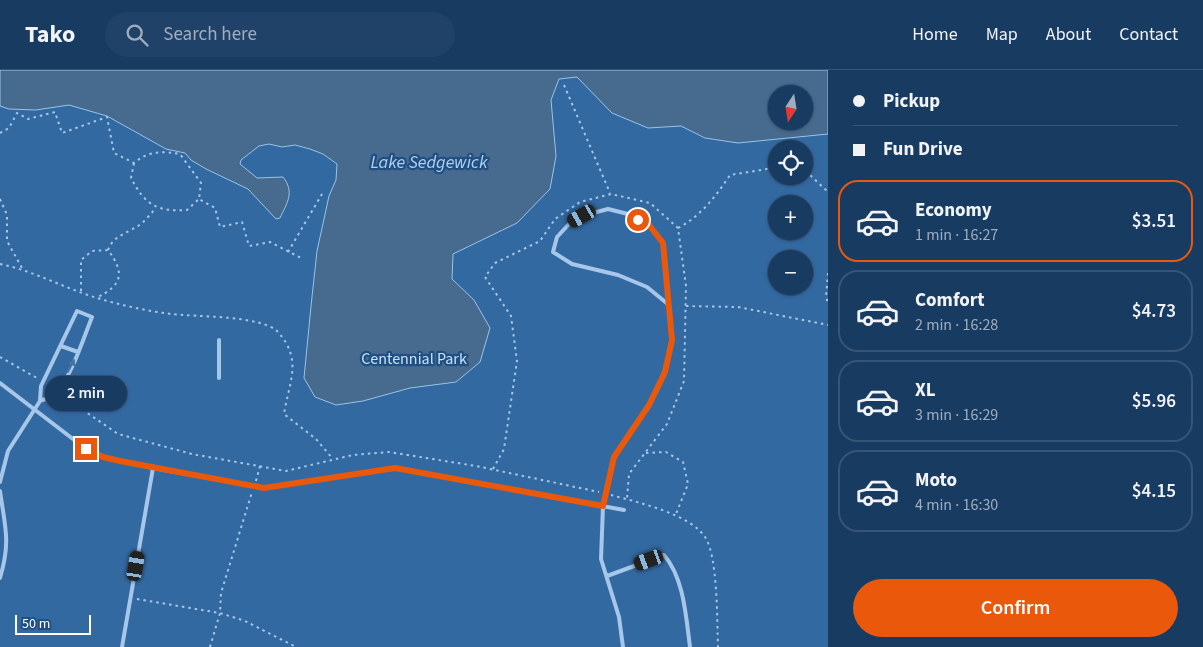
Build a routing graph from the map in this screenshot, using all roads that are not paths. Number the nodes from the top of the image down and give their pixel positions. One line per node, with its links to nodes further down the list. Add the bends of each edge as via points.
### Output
1 (670, 305): 1 (lane, via 663,243 649,225 628,214 608,210 582,216 556,237 553,252 572,264 618,275 647,287); 12 (lane, via 672,340 665,372 649,405 614,457)
2 (219, 340): 5 (lane)
3 (61, 346): 4 (lane); 4 (lane, via 77,311 92,317); 7 (lane, via 40,386)
4 (78, 352): 7 (lane, one-way to 4, via 54,395)
5 (219, 378)
6 (0, 384): 8 (lane)
7 (40, 401): 8 (lane)
8 (34, 410): 9 (lane, via 86,449 103,457); 10 (lane, via 8,451)
9 (154, 468): 12 (lane, via 264,488 395,468); 16 (lane)
10 (0, 482)
11 (0, 490): 15 (lane, via 8,535)
12 (603, 506): 13 (lane); 14 (lane, via 602,559)
13 (624, 510)
14 (607, 576): 17 (lane, via 619,617); 18 (lane, via 664,555 672,564 683,602)
15 (0, 578)
16 (122, 647)
17 (623, 647)
18 (690, 647)

